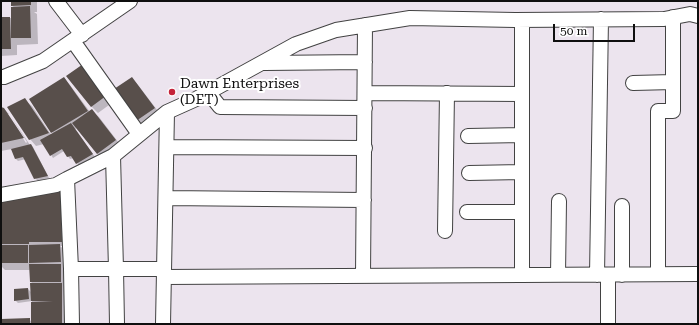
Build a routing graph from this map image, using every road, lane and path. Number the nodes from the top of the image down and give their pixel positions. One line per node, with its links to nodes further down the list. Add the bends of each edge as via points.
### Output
1 (56, 1): 8 (street)
2 (130, 1): 8 (street)
3 (698, 16): 4 (street, via 690,14)
4 (673, 17): 5 (street); 12 (street)
5 (601, 19): 6 (street); 44 (street)
6 (522, 20): 7 (street, via 410,18); 17 (street)
7 (366, 25): 9 (street); 10 (street, via 336,30 296,44)
8 (78, 38): 11 (street, via 43,61); 20 (street)
9 (365, 62): 10 (street); 15 (street)
10 (261, 63): 14 (street)
11 (1, 77)
12 (673, 82): 13 (street); 40 (street, via 673,111 658,111)
13 (633, 83)
14 (208, 92): 18 (street, via 220,107); 19 (street)
15 (365, 93): 16 (street); 18 (street)
16 (447, 93): 17 (street); 36 (street)
17 (522, 94): 21 (street)
18 (365, 108): 24 (street)
19 (167, 112): 20 (street); 23 (street)
20 (139, 134): 25 (street)
21 (522, 135): 22 (street); 26 (street)
22 (468, 136)
23 (167, 147): 24 (street); 30 (street)
24 (364, 148): 31 (street)
25 (113, 156): 28 (street); 38 (street)
26 (522, 172): 27 (street); 35 (street)
27 (469, 174)
28 (67, 179): 29 (street, via 56,185); 37 (street)
29 (1, 195)
30 (166, 198): 31 (street); 39 (street)
31 (364, 200): 45 (street)
32 (559, 202): 43 (street)
33 (622, 206): 44 (street)
34 (467, 212): 35 (street)
35 (522, 212): 42 (street)
36 (445, 231)
37 (71, 269): 38 (street); 46 (street)
38 (116, 269): 39 (street); 47 (street)
39 (164, 273): 45 (street); 48 (street)
40 (658, 274): 41 (street); 44 (street)
41 (698, 274)
42 (522, 275): 43 (street); 45 (street)
43 (558, 275): 44 (street)
44 (609, 275): 49 (street)
45 (363, 276)
46 (72, 324)
47 (117, 324)
48 (163, 324)
49 (608, 324)

